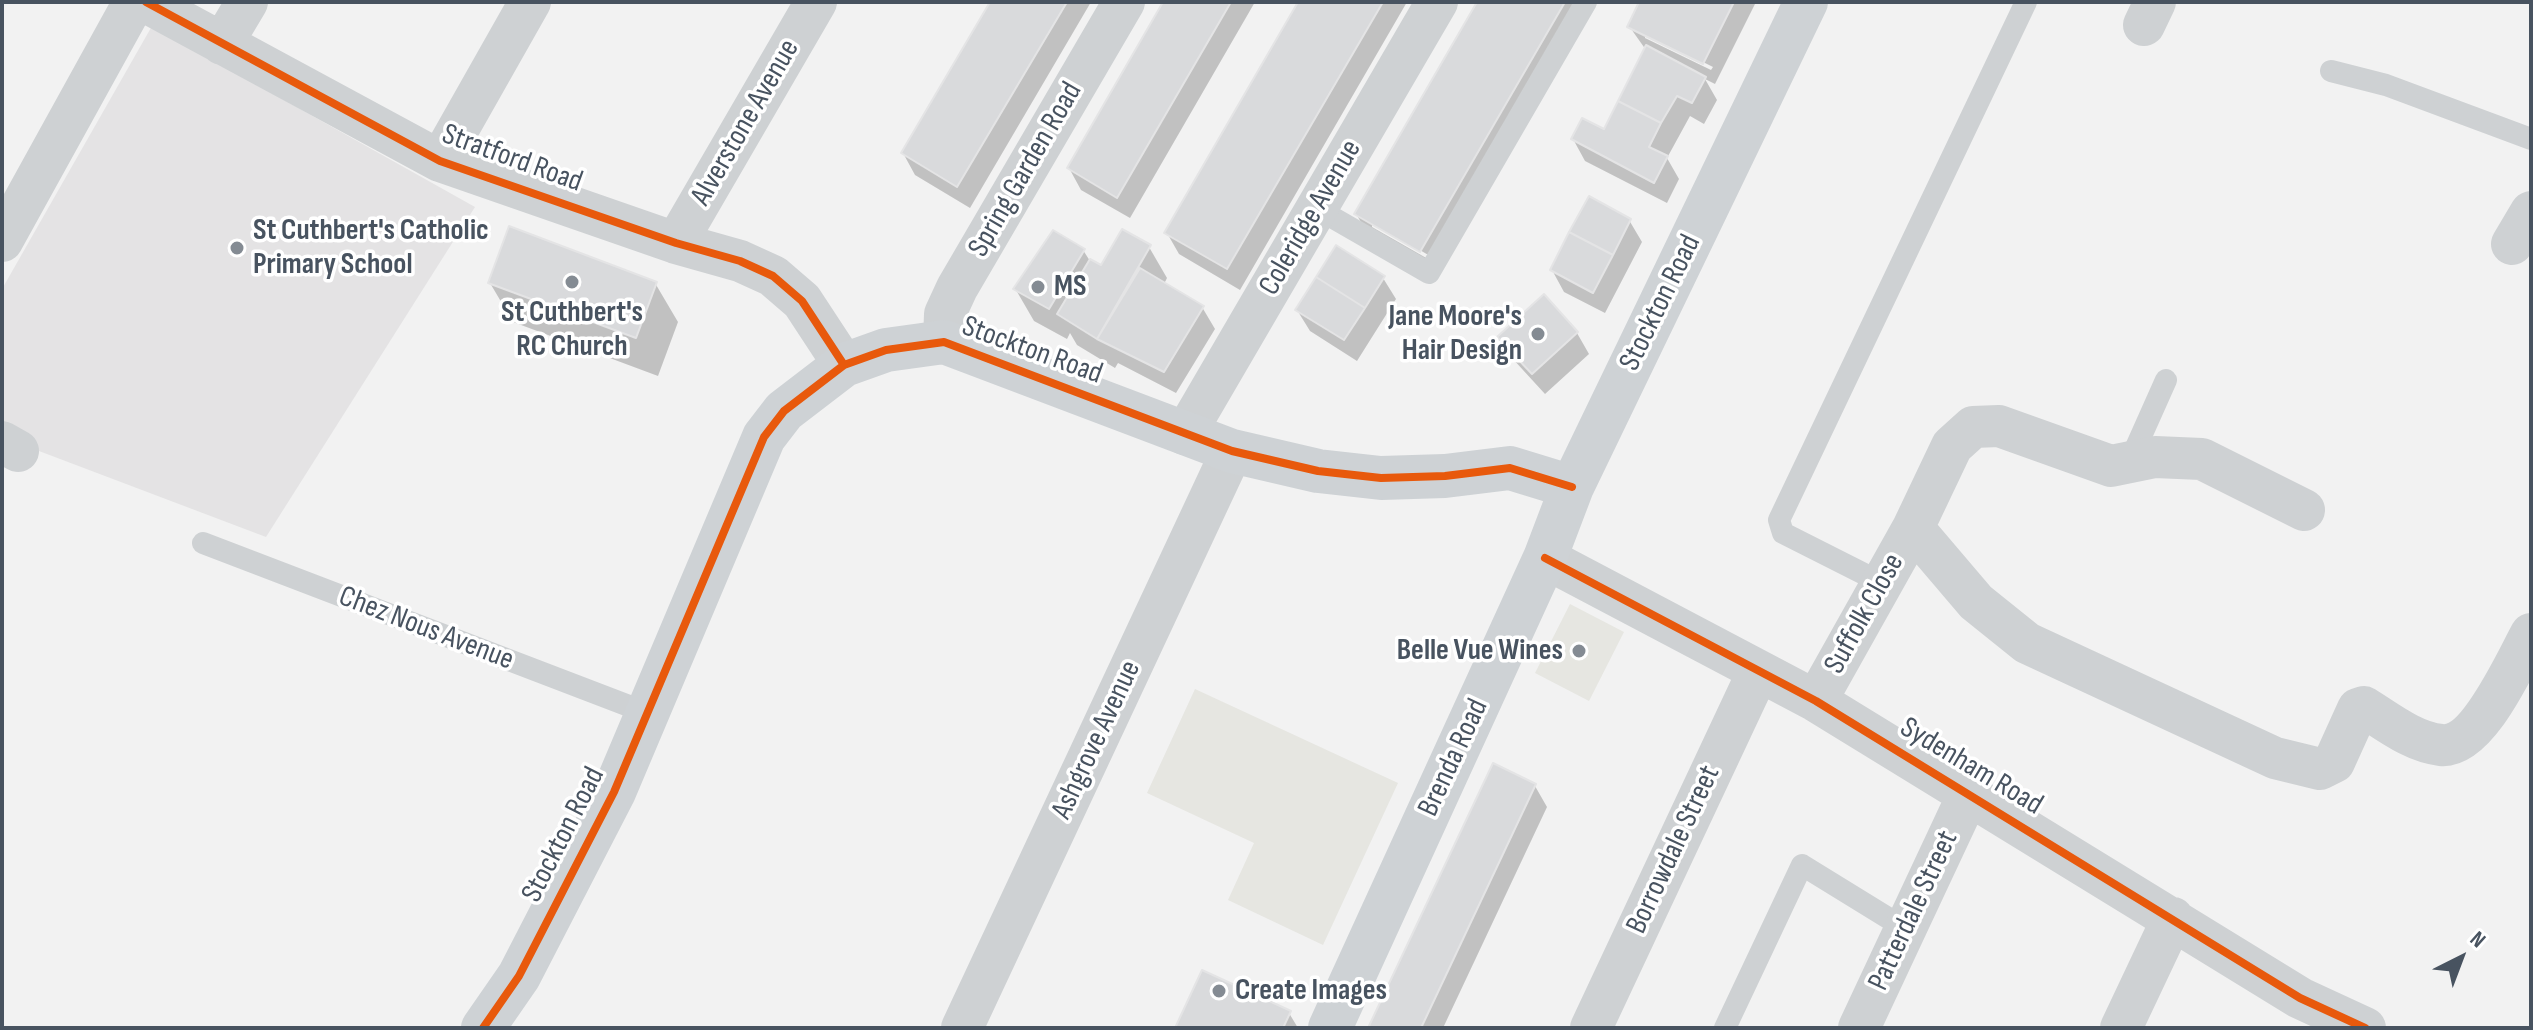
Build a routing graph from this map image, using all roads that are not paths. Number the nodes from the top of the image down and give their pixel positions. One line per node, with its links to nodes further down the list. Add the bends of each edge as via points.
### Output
1 (134, 2): 16 (street)
2 (146, 2): 11 (street, Stratford Road)
3 (247, 2): 11 (street)
4 (530, 2): 14 (street)
5 (816, 2): 17 (street, Alverstone Avenue)
6 (1124, 2): 18 (street, Spring Garden Road, via 957,288 945,314)
7 (1437, 2): 15 (street, Coleridge Avenue)
8 (1586, 2): 15 (lane, via 1429,273)
9 (1806, 2): 24 (street, Stockton Road)
10 (2026, 2): 29 (lane, via 1779,520 1783,533)
11 (222, 44): 14 (street, Stratford Road)
12 (2331, 71): 13 (lane, via 2386,85)
13 (2531, 139)
14 (440, 161): 17 (street, Stratford Road)
15 (1316, 208): 21 (street, Coleridge Avenue)
16 (2, 241)
17 (676, 243): 19 (street, Stratford Road, via 773,276 802,301)
18 (944, 342): 19 (street, Stockton Road, via 886,350); 21 (street, Stockton Road)
19 (844, 365): 33 (street, Stockton Road, via 784,411 764,437)
20 (2166, 380): 23 (lane)
21 (1185, 434): 22 (street, Stockton Road)
22 (1232, 451): 24 (street, Stockton Road, via 1318,471 1381,478 1510,468); 38 (street, Ashgrove Avenue)
23 (2129, 463): 25 (street, Suffolk Close, via 2155,457 2202,459); 26 (street, Suffolk Close, via 2111,466 1999,426 1973,427 1952,446)
24 (1572, 487): 28 (street, Brenda Road)
25 (2304, 510)
26 (1913, 528): 29 (street, Suffolk Close); 30 (street, Suffolk Close, via 1976,602 2027,643 2275,758 2320,769 2334,762 2358,709 2364,707 2418,740 2445,746 2466,736 2490,709)
27 (203, 543): 33 (lane, Chez Nous Avenue)
28 (1545, 558): 31 (street, Sydenham Road); 39 (street, Brenda Road)
29 (1882, 583): 32 (street, Suffolk Close)
30 (2531, 634)
31 (1758, 672): 32 (street, Sydenham Road); 40 (street, Borrowdale Street)
32 (1816, 701): 34 (street, Sydenham Road)
33 (650, 714): 37 (street, Stockton Road, via 519,976)
34 (1969, 793): 35 (street, Sydenham Road); 36 (street, Patterdale Street)
35 (2173, 918): 43 (street); 44 (street, Sydenham Road, via 2300,998)
36 (1906, 929): 41 (lane, via 1802,865); 42 (street, Patterdale Street)
37 (483, 1028)
38 (962, 1028)
39 (1330, 1028)
40 (1591, 1028)
41 (1725, 1028)
42 (1859, 1028)
43 (2121, 1028)
44 (2365, 1028)

